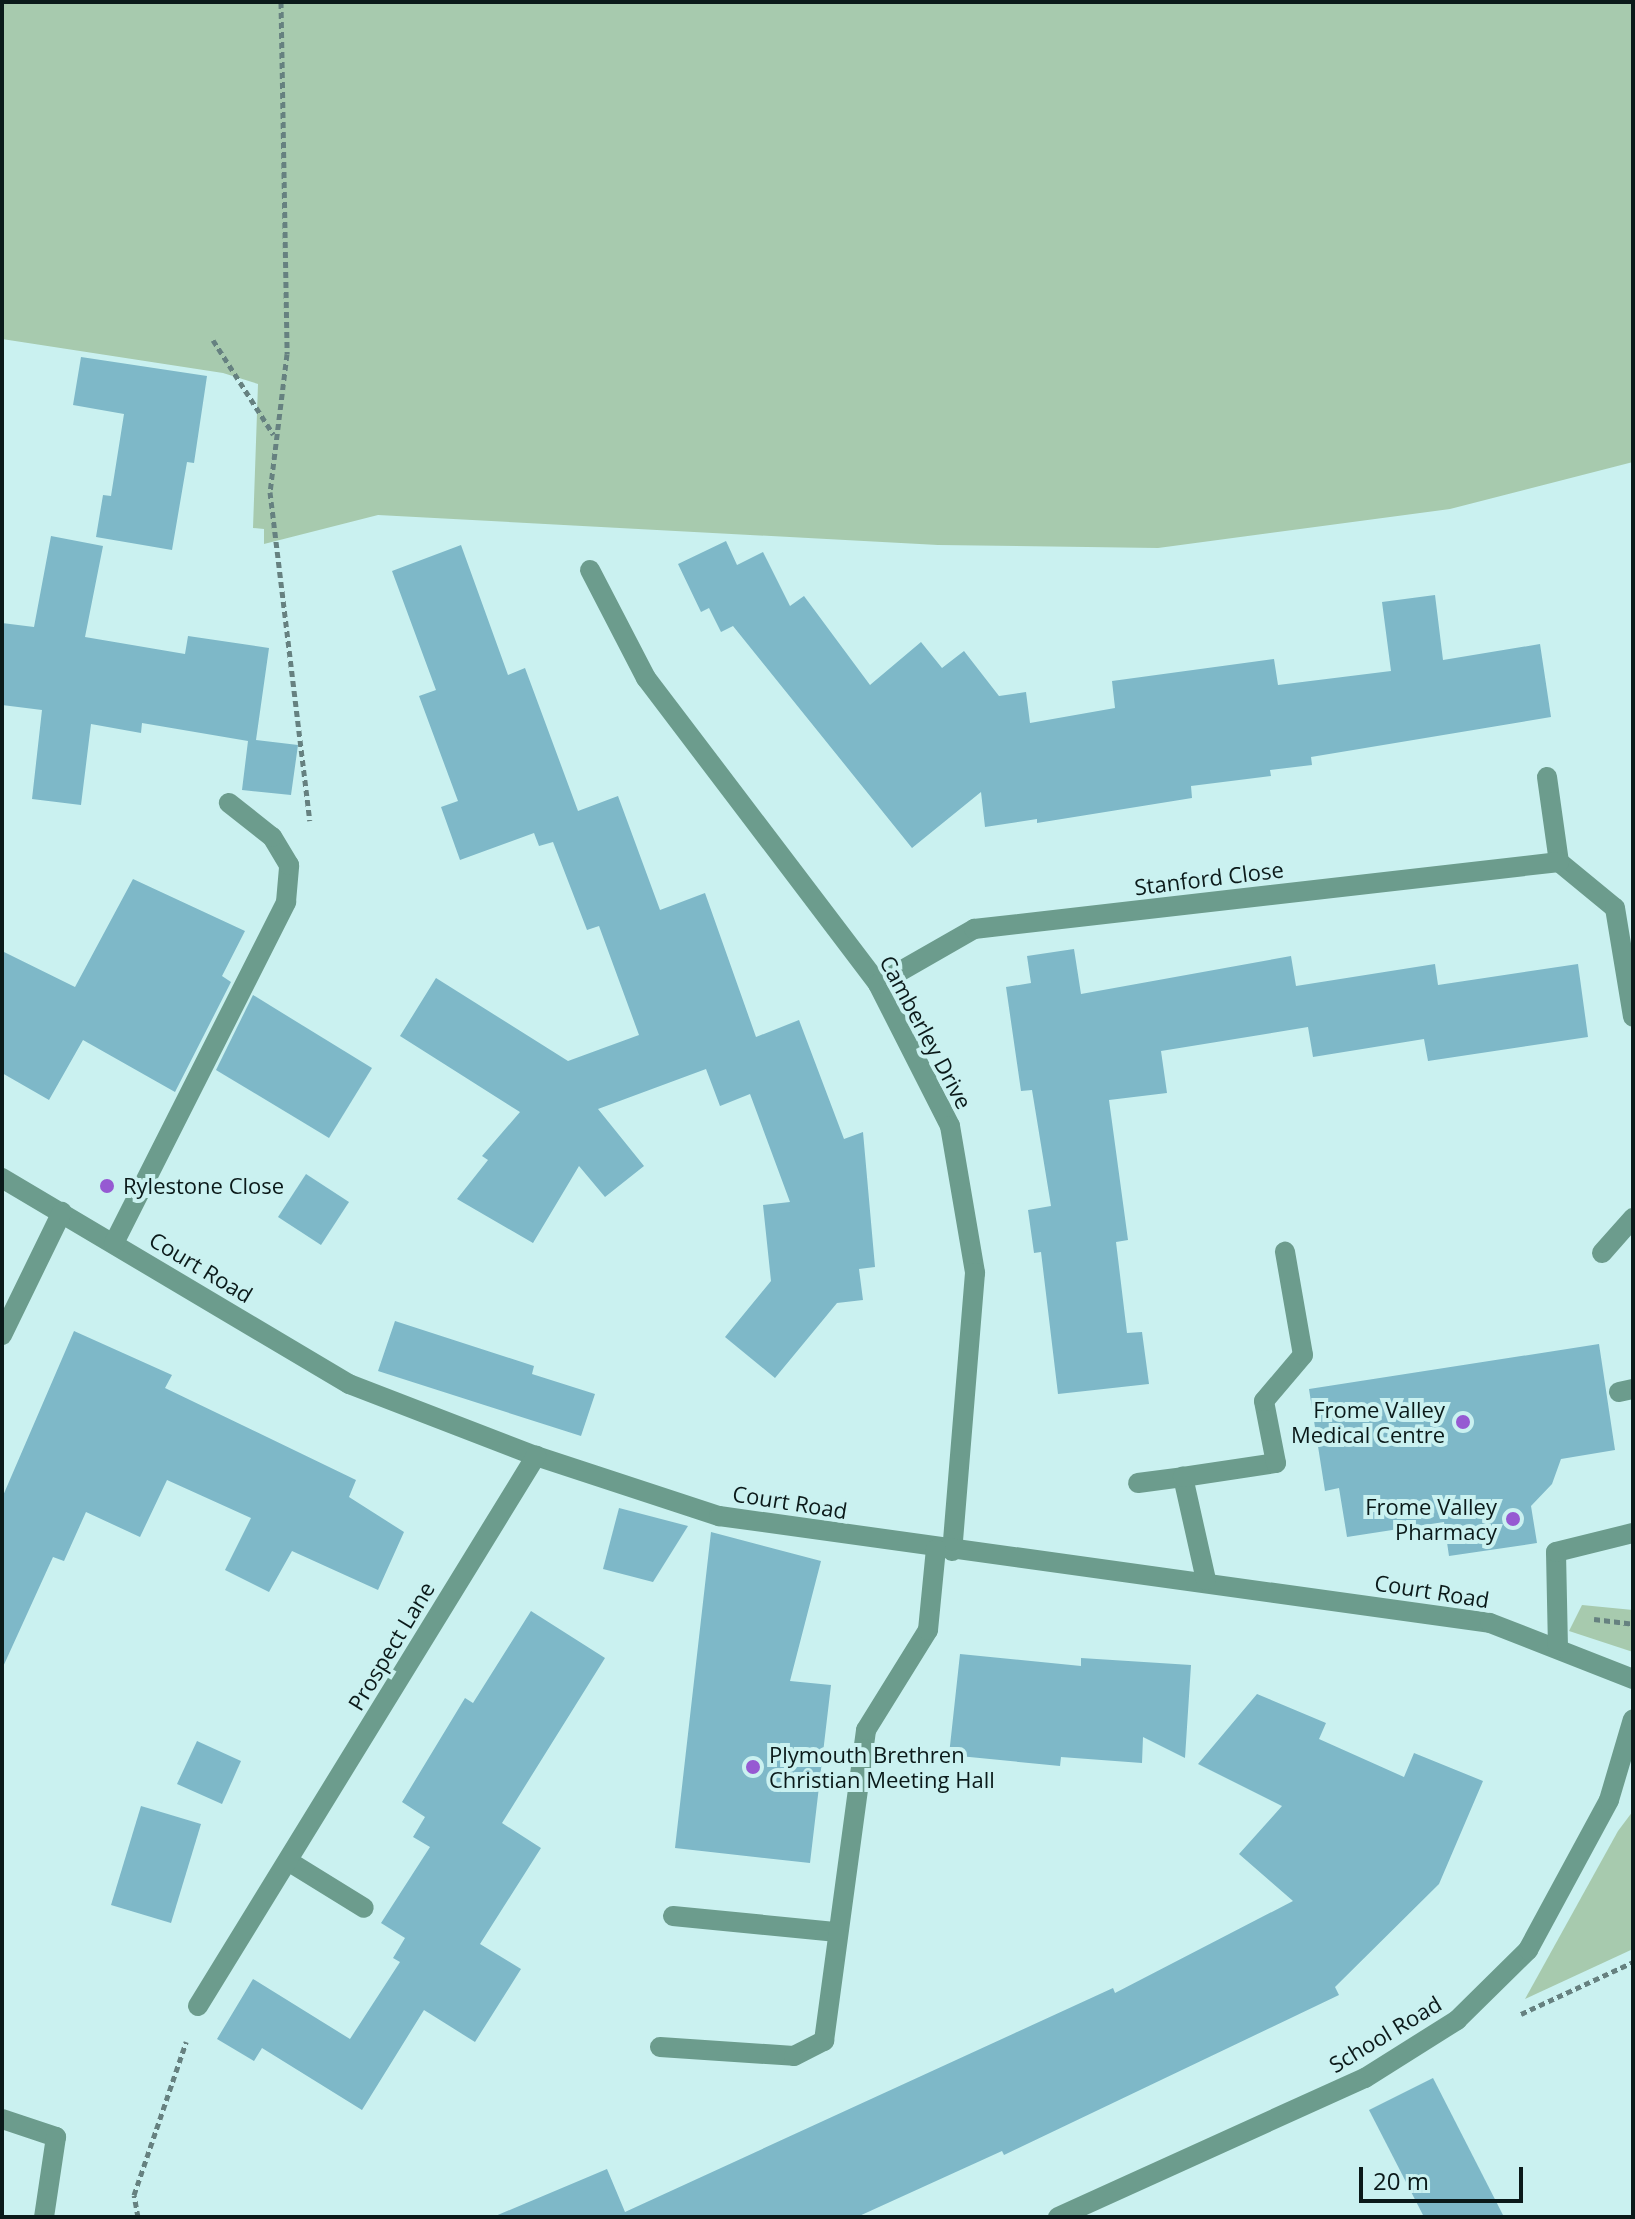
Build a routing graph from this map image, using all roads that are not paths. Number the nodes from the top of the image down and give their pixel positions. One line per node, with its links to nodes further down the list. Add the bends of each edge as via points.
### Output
1 (590, 570): 5 (street, Camberley Drive, via 646,678)
2 (1547, 777): 4 (street)
3 (229, 803): 10 (street, via 272,837 289,865 286,902)
4 (1559, 862): 5 (street, Stanford Close, via 974,929); 6 (street, via 1615,908)
5 (878, 984): 18 (street, Camberley Drive, via 950,1126 975,1273)
6 (1633, 1017)
7 (2, 1178): 8 (street, Court Road)
8 (62, 1212): 10 (street, Court Road); 13 (street)
9 (1633, 1218): 12 (street)
10 (114, 1243): 14 (street, Court Road, via 349,1384)
11 (1285, 1252): 15 (street, via 1303,1355 1264,1401 1276,1463)
12 (1602, 1253)
13 (2, 1335)
14 (536, 1456): 18 (street, Court Road, via 719,1516); 23 (street, Prospect Lane)
15 (1183, 1477): 16 (street); 19 (street)
16 (1138, 1483)
17 (1633, 1533): 20 (street, via 1556,1552)
18 (944, 1550): 19 (street, Court Road); 26 (street, Camberley Drive, via 928,1630 866,1730)
19 (1206, 1580): 20 (street, Court Road, via 1490,1623)
20 (1558, 1648): 21 (street, Court Road)
21 (1633, 1679)
22 (1633, 1719): 31 (street, School Road, via 1609,1800 1528,1950 1457,2020 1365,2078)
23 (288, 1861): 24 (street); 27 (street, Prospect Lane)
24 (364, 1908)
25 (673, 1916): 26 (street)
26 (837, 1932): 28 (street, Camberley Drive, via 824,2041 794,2056)
27 (198, 2006)
28 (660, 2047)
29 (2, 2119): 30 (street, via 56,2137)
30 (44, 2217)
31 (1058, 2217)

